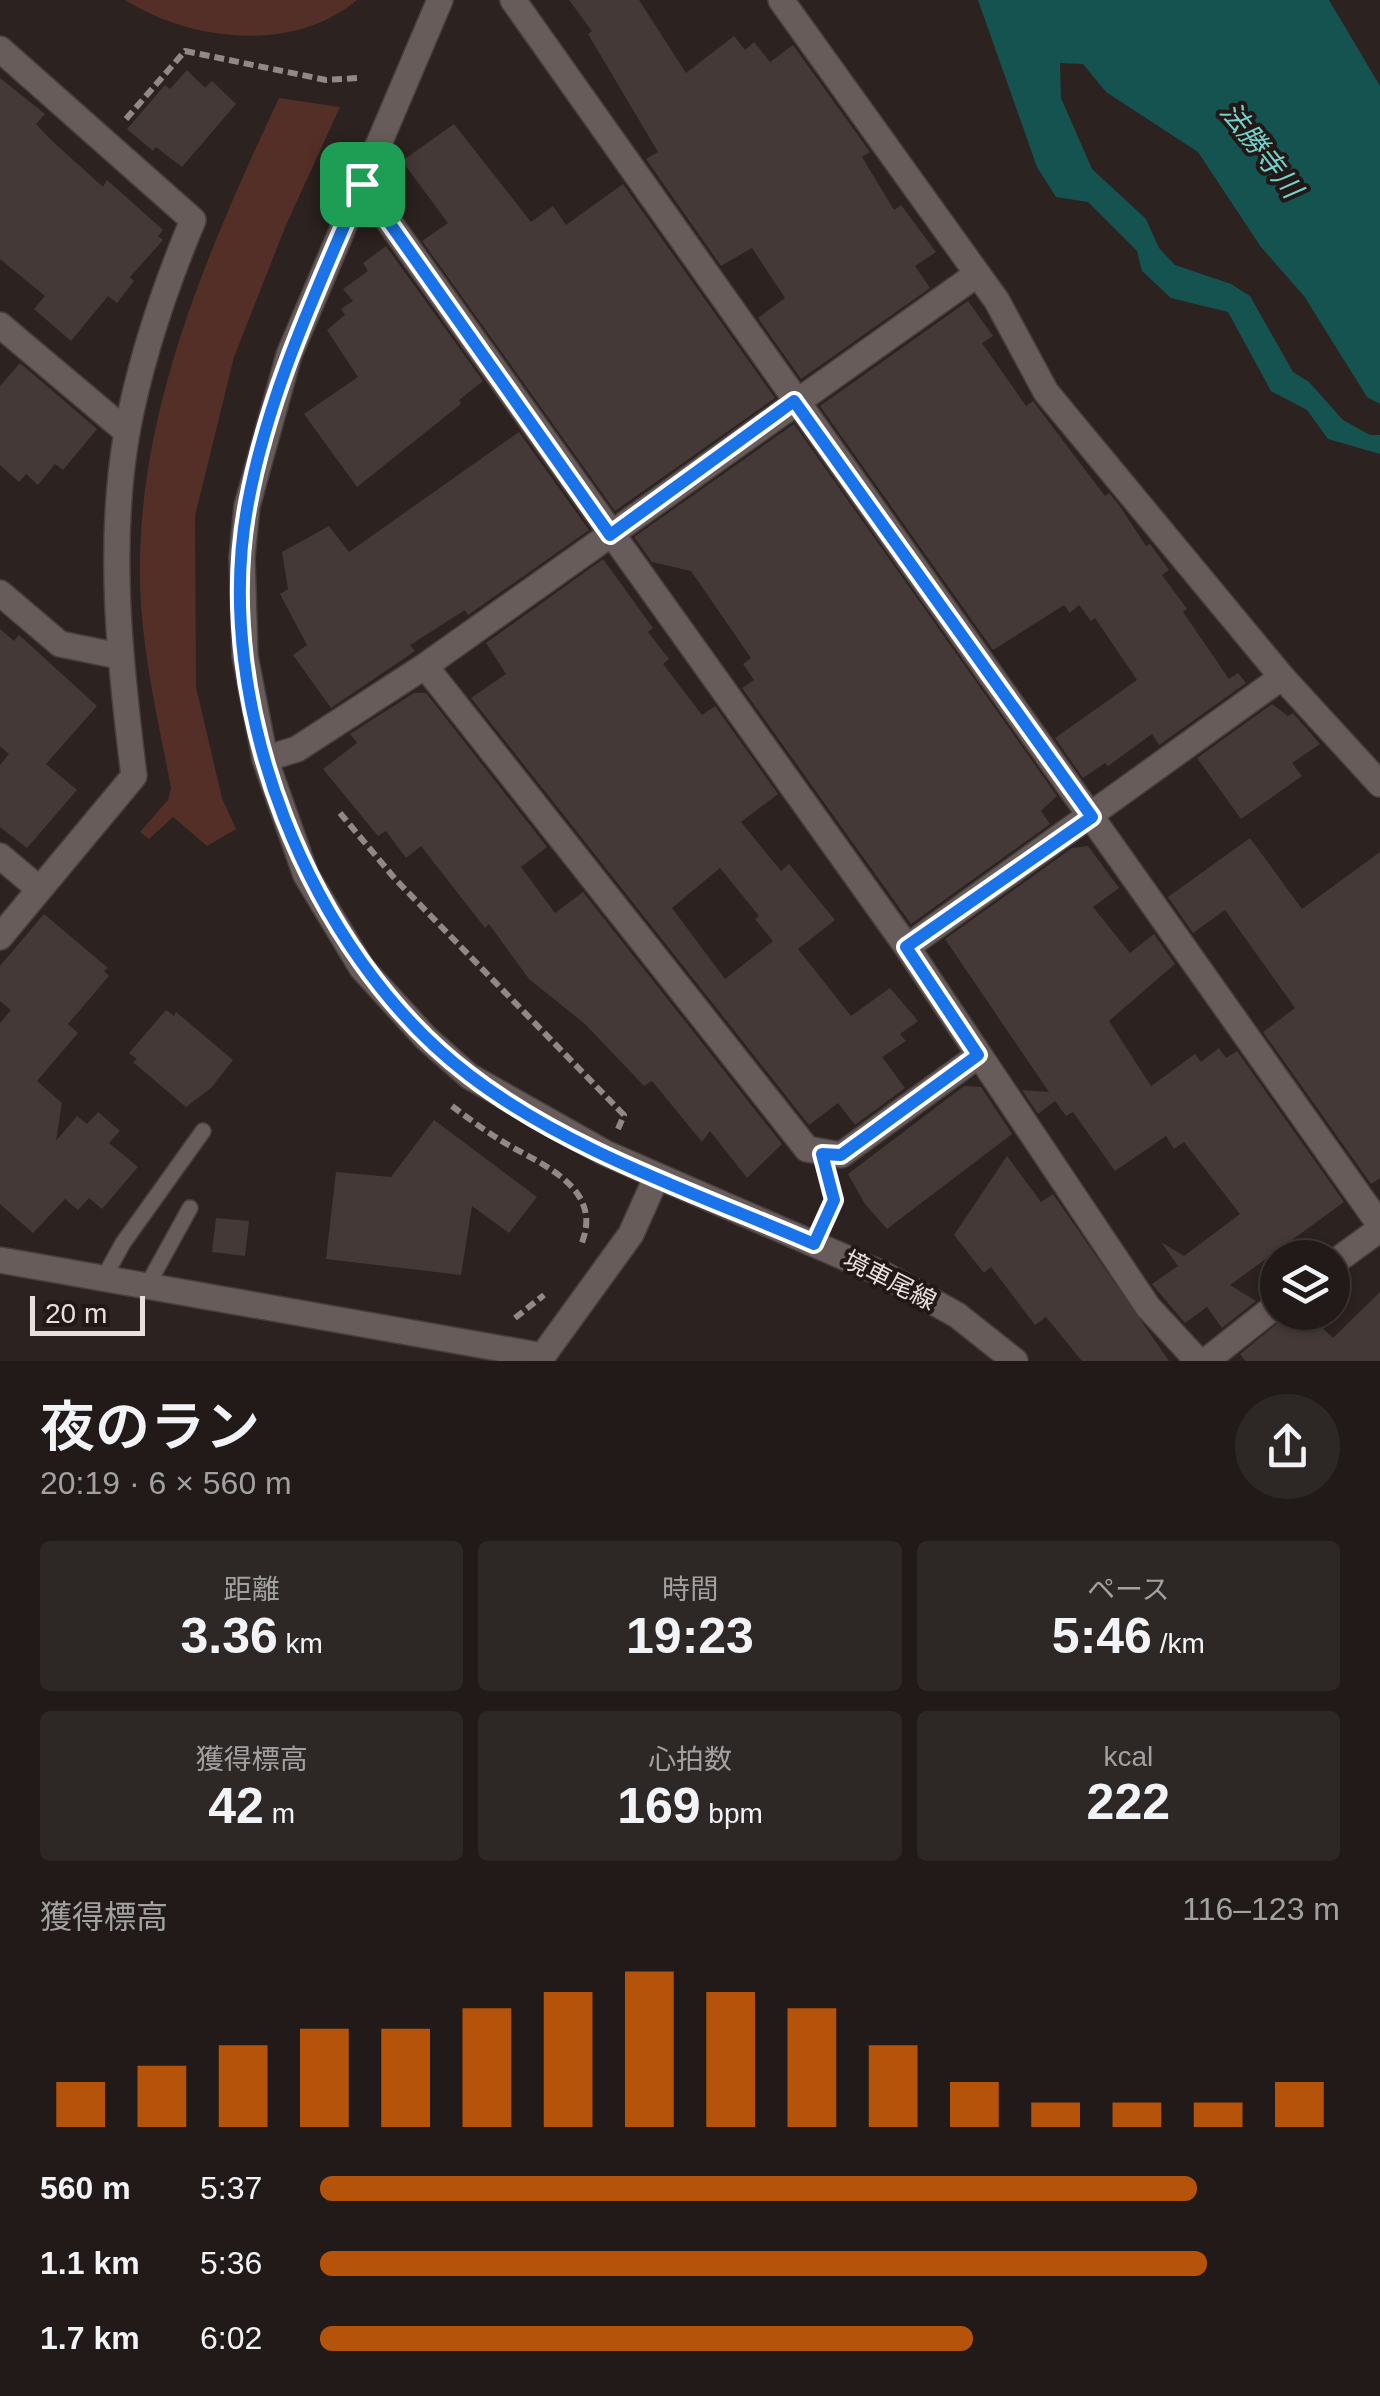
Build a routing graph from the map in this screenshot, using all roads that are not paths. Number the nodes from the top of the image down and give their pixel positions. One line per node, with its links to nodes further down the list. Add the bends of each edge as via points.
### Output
1 (440, 0): 5 (street, 境車尾線)
2 (513, 0): 8 (street)
3 (781, 0): 6 (street)
4 (0, 49): 9 (street, via 194,220 169,278)
5 (362, 184): 10 (street); 15 (street, 境車尾線, via 289,355 247,506 245,656)
6 (976, 275): 8 (street); 14 (street, via 1046,392)
7 (0, 325): 9 (street)
8 (794, 401): 10 (street); 17 (street)
9 (127, 432): 12 (street, via 118,522)
10 (610, 535): 13 (street); 21 (street)
11 (0, 593): 12 (street, via 60,644)
12 (120, 656): 19 (street, via 134,776)
13 (425, 666): 15 (street, via 296,748); 22 (street, via 806,1149 841,1155)
14 (1282, 677): 16 (street); 17 (street)
15 (266, 759): 24 (street, 境車尾線, via 306,875 362,968 393,1004 502,1097)
16 (1380, 784)
17 (1092, 817): 21 (street); 26 (street)
18 (0, 856): 19 (street)
19 (38, 888): 20 (street)
20 (0, 938)
21 (906, 947): 22 (street)
22 (978, 1055): 34 (street, via 1148,1307)
23 (203, 1131): 29 (lane, via 122,1242)
24 (658, 1176): 32 (street, via 631,1234); 33 (street, 境車尾線, via 883,1274 957,1315)
25 (190, 1208): 30 (lane)
26 (1380, 1227): 27 (street)
27 (1350, 1250)
28 (0, 1260): 29 (street)
29 (104, 1279): 30 (street)
30 (148, 1286): 32 (street)
31 (1260, 1318): 35 (street)
32 (541, 1358)
33 (1015, 1361)
34 (1198, 1361)
35 (1206, 1361)

